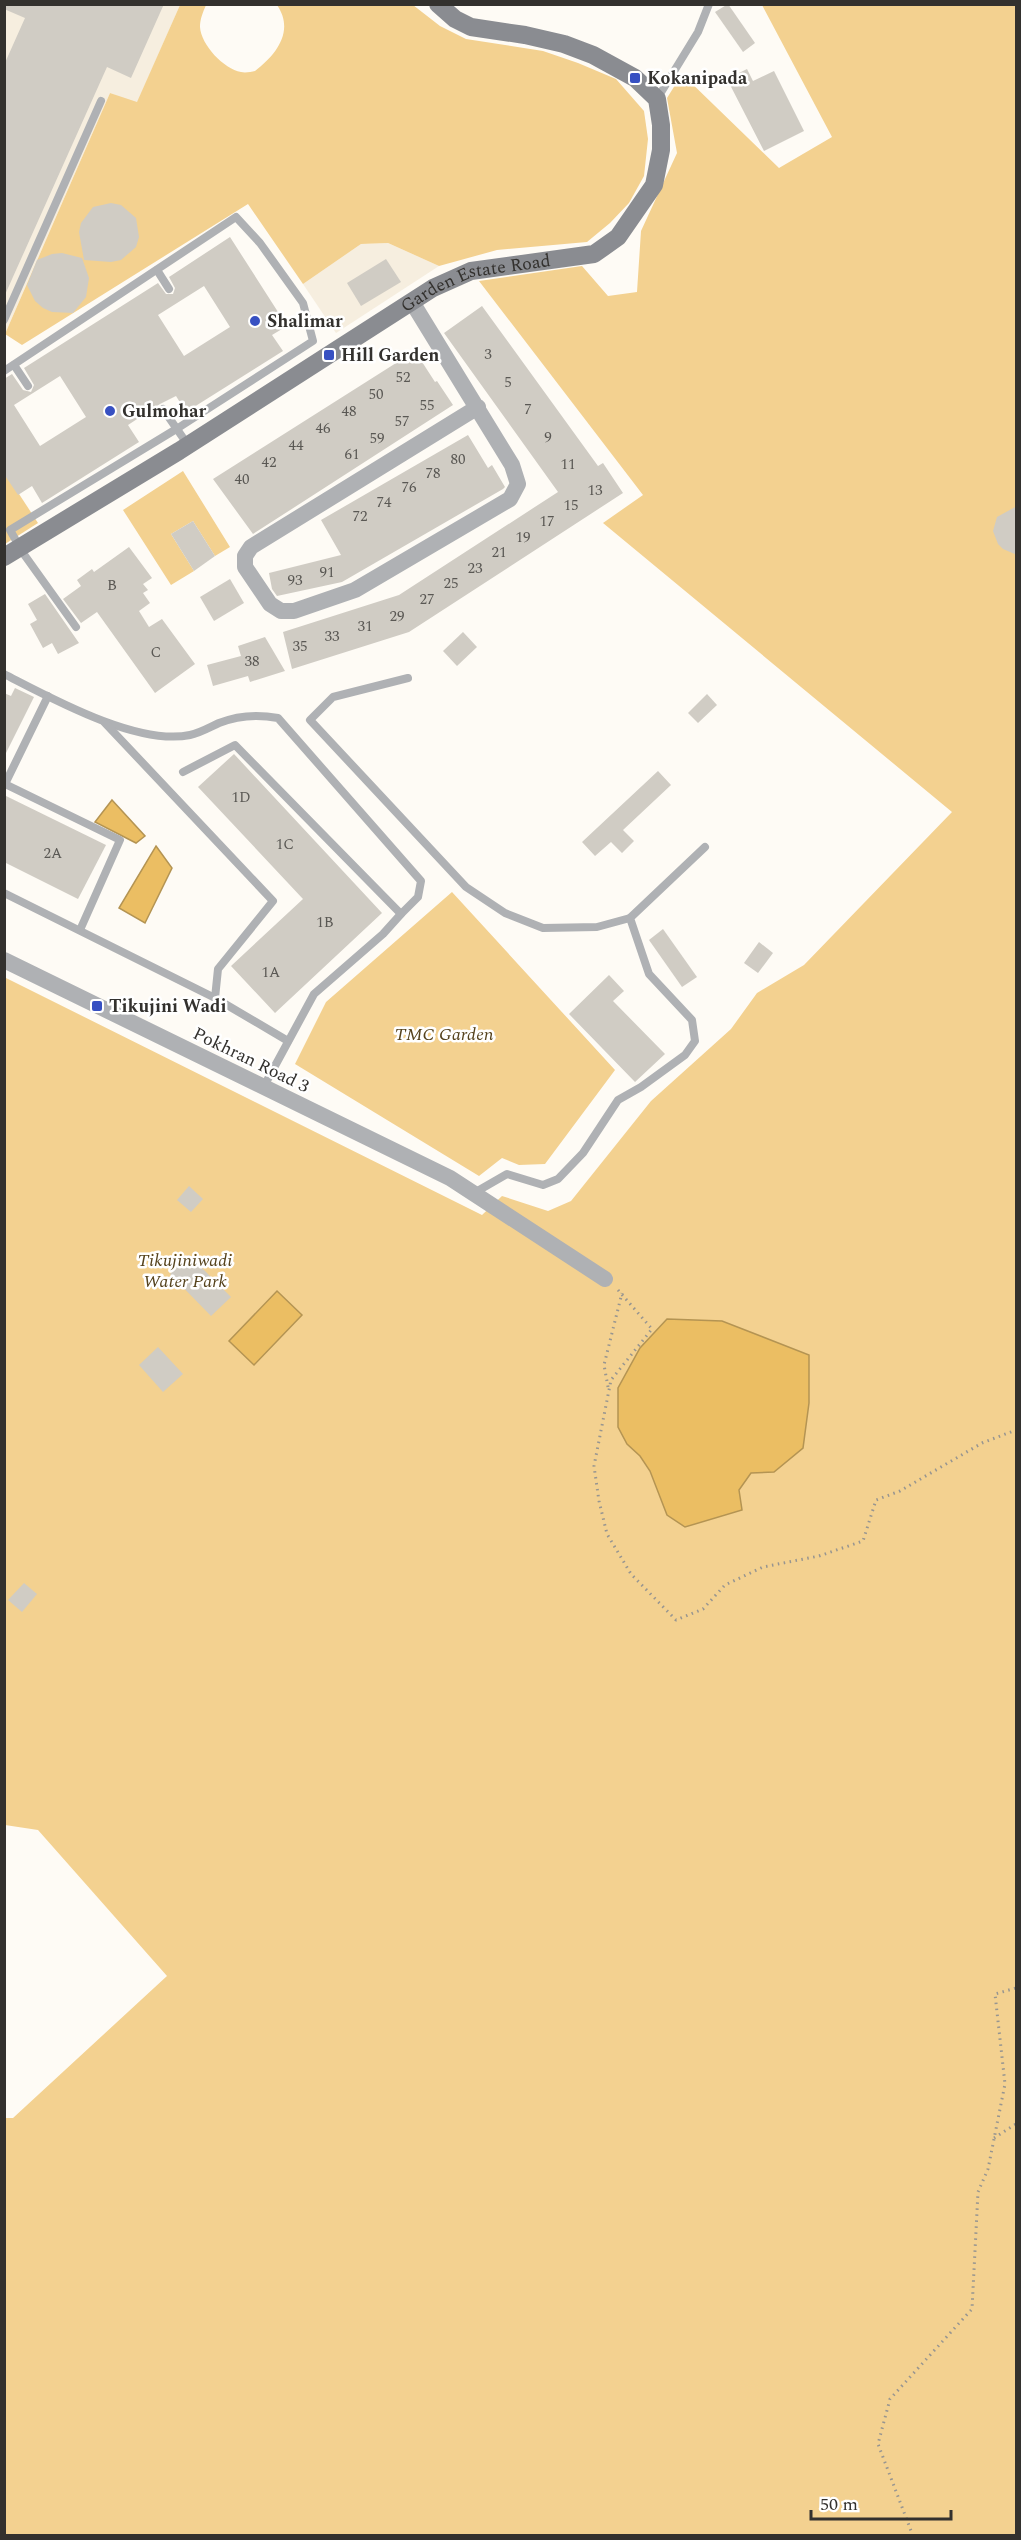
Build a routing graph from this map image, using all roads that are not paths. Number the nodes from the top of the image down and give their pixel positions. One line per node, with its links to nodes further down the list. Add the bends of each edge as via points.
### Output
1 (438, 4): 3 (street, via 471,27 525,35 593,55 635,78)
2 (709, 4): 3 (lane, via 698,32)
3 (657, 99): 7 (street, Garden Estate Road, via 662,125 654,184 618,237 594,254 471,271)
4 (101, 101): 8 (lane)
5 (158, 270): 6 (lane); 9 (lane); 14 (lane, via 236,218 260,243 303,303 313,341)
6 (169, 289)
7 (412, 302): 12 (street); 15 (street, Garden Estate Road)
8 (4, 320)
9 (14, 365): 10 (lane); 11 (lane)
10 (4, 371)
11 (28, 386)
12 (478, 407): 12 (street, via 251,547 245,556 245,567 270,604 280,611 294,611 355,590 510,499 518,484 512,465)
13 (163, 409): 14 (lane)
14 (178, 428): 15 (lane); 16 (lane)
15 (188, 445): 17 (street, Garden Estate Road)
16 (7, 526): 17 (lane)
17 (12, 552): 18 (lane)
18 (76, 627)
19 (4, 674): 21 (lane)
20 (408, 678): 27 (lane, via 333,697 310,720 466,887 505,913 543,928 597,927)
21 (48, 696): 22 (lane); 28 (lane, via 5,784 120,840)
22 (103, 721): 26 (lane, via 166,736 190,735 256,714 278,718 421,881 418,897); 30 (lane, via 273,901 219,969)
23 (183, 772): 26 (lane, via 236,745)
24 (705, 847): 27 (lane)
25 (4, 893): 28 (lane)
26 (401, 914): 31 (lane, via 314,994)
27 (630, 918): 33 (lane, via 649,974 692,1020 695,1041 685,1055 618,1100 583,1153 558,1179 543,1185 507,1174)
28 (80, 930): 30 (lane)
29 (4, 960): 32 (street, Pokhran Road 3)
30 (215, 998): 31 (lane)
31 (288, 1041): 32 (lane)
32 (263, 1088): 33 (street, Pokhran Road 3)
33 (474, 1193): 34 (street, Pokhran Road 3)
34 (605, 1279)

